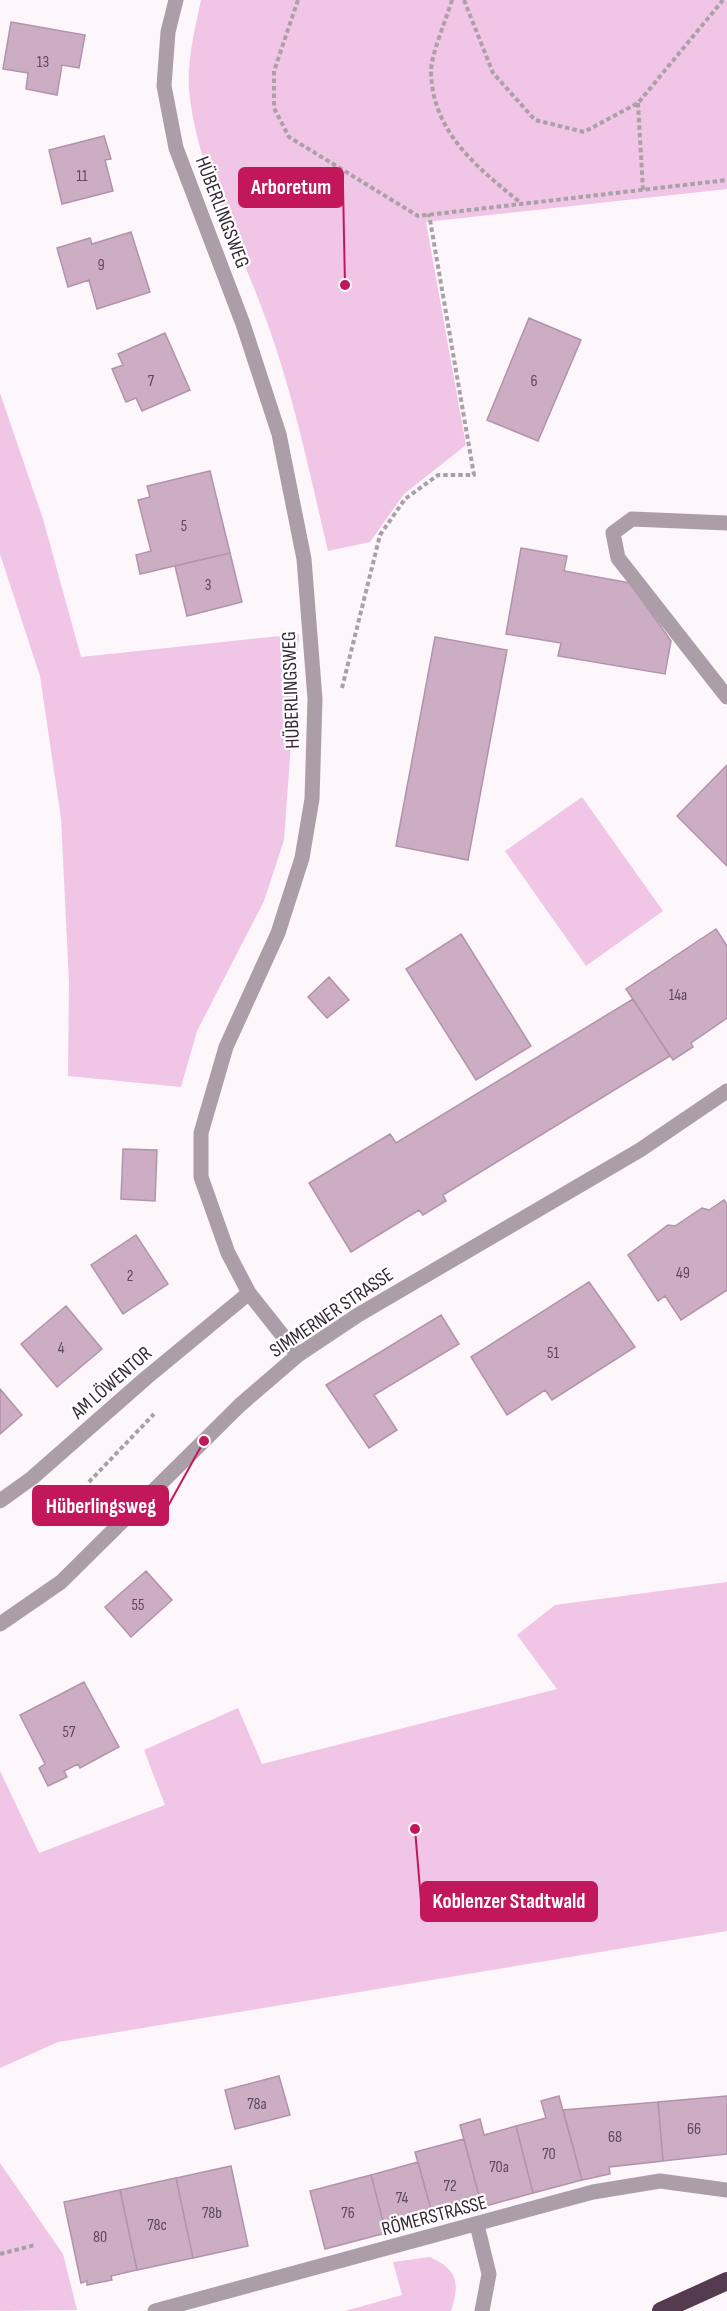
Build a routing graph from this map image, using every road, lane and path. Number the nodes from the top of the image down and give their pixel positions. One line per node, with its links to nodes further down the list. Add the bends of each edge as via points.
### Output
1 (176, 0): 15 (street, HÜBERLINGSWEG, via 168,32 164,86 176,148 243,324 279,434 304,559 315,699 312,799 302,858 278,933 226,1047 201,1133 201,1177 228,1253)
2 (298, 0): 10 (path, via 274,70 274,108 289,137 418,216)
3 (452, 0): 9 (path, via 430,69 437,113 470,162)
4 (464, 0): 6 (path, via 493,73 535,120 584,132)
5 (723, 0): 6 (path)
6 (638, 103): 8 (path)
7 (727, 180): 8 (path)
8 (643, 190): 9 (path)
9 (522, 204): 10 (path)
10 (429, 214): 13 (path, via 474,475 438,475 405,499 380,535)
11 (727, 523): 12 (street, via 632,519 613,533 618,558)
12 (727, 697)
13 (339, 698)
14 (727, 1091): 16 (street, SIMMERNER STRASSE, via 640,1150)
15 (249, 1293): 16 (street, HÜBERLINGSWEG); 19 (street, AM LÖWENTOR, via 33,1478)
16 (298, 1355): 20 (street, SIMMERNER STRASSE, via 240,1405 61,1582)
17 (154, 1414): 18 (path)
18 (89, 1482)
19 (0, 1501)
20 (0, 1624)
21 (727, 2190): 22 (street, RÖMERSTRASSE, via 660,2181 593,2192)
22 (477, 2225): 26 (street, RÖMERSTRASSE); 27 (street, via 489,2274)
23 (35, 2245): 24 (path)
24 (0, 2254)
25 (727, 2281): 28 (highway)
26 (155, 2311)
27 (482, 2311)
28 (661, 2311)

